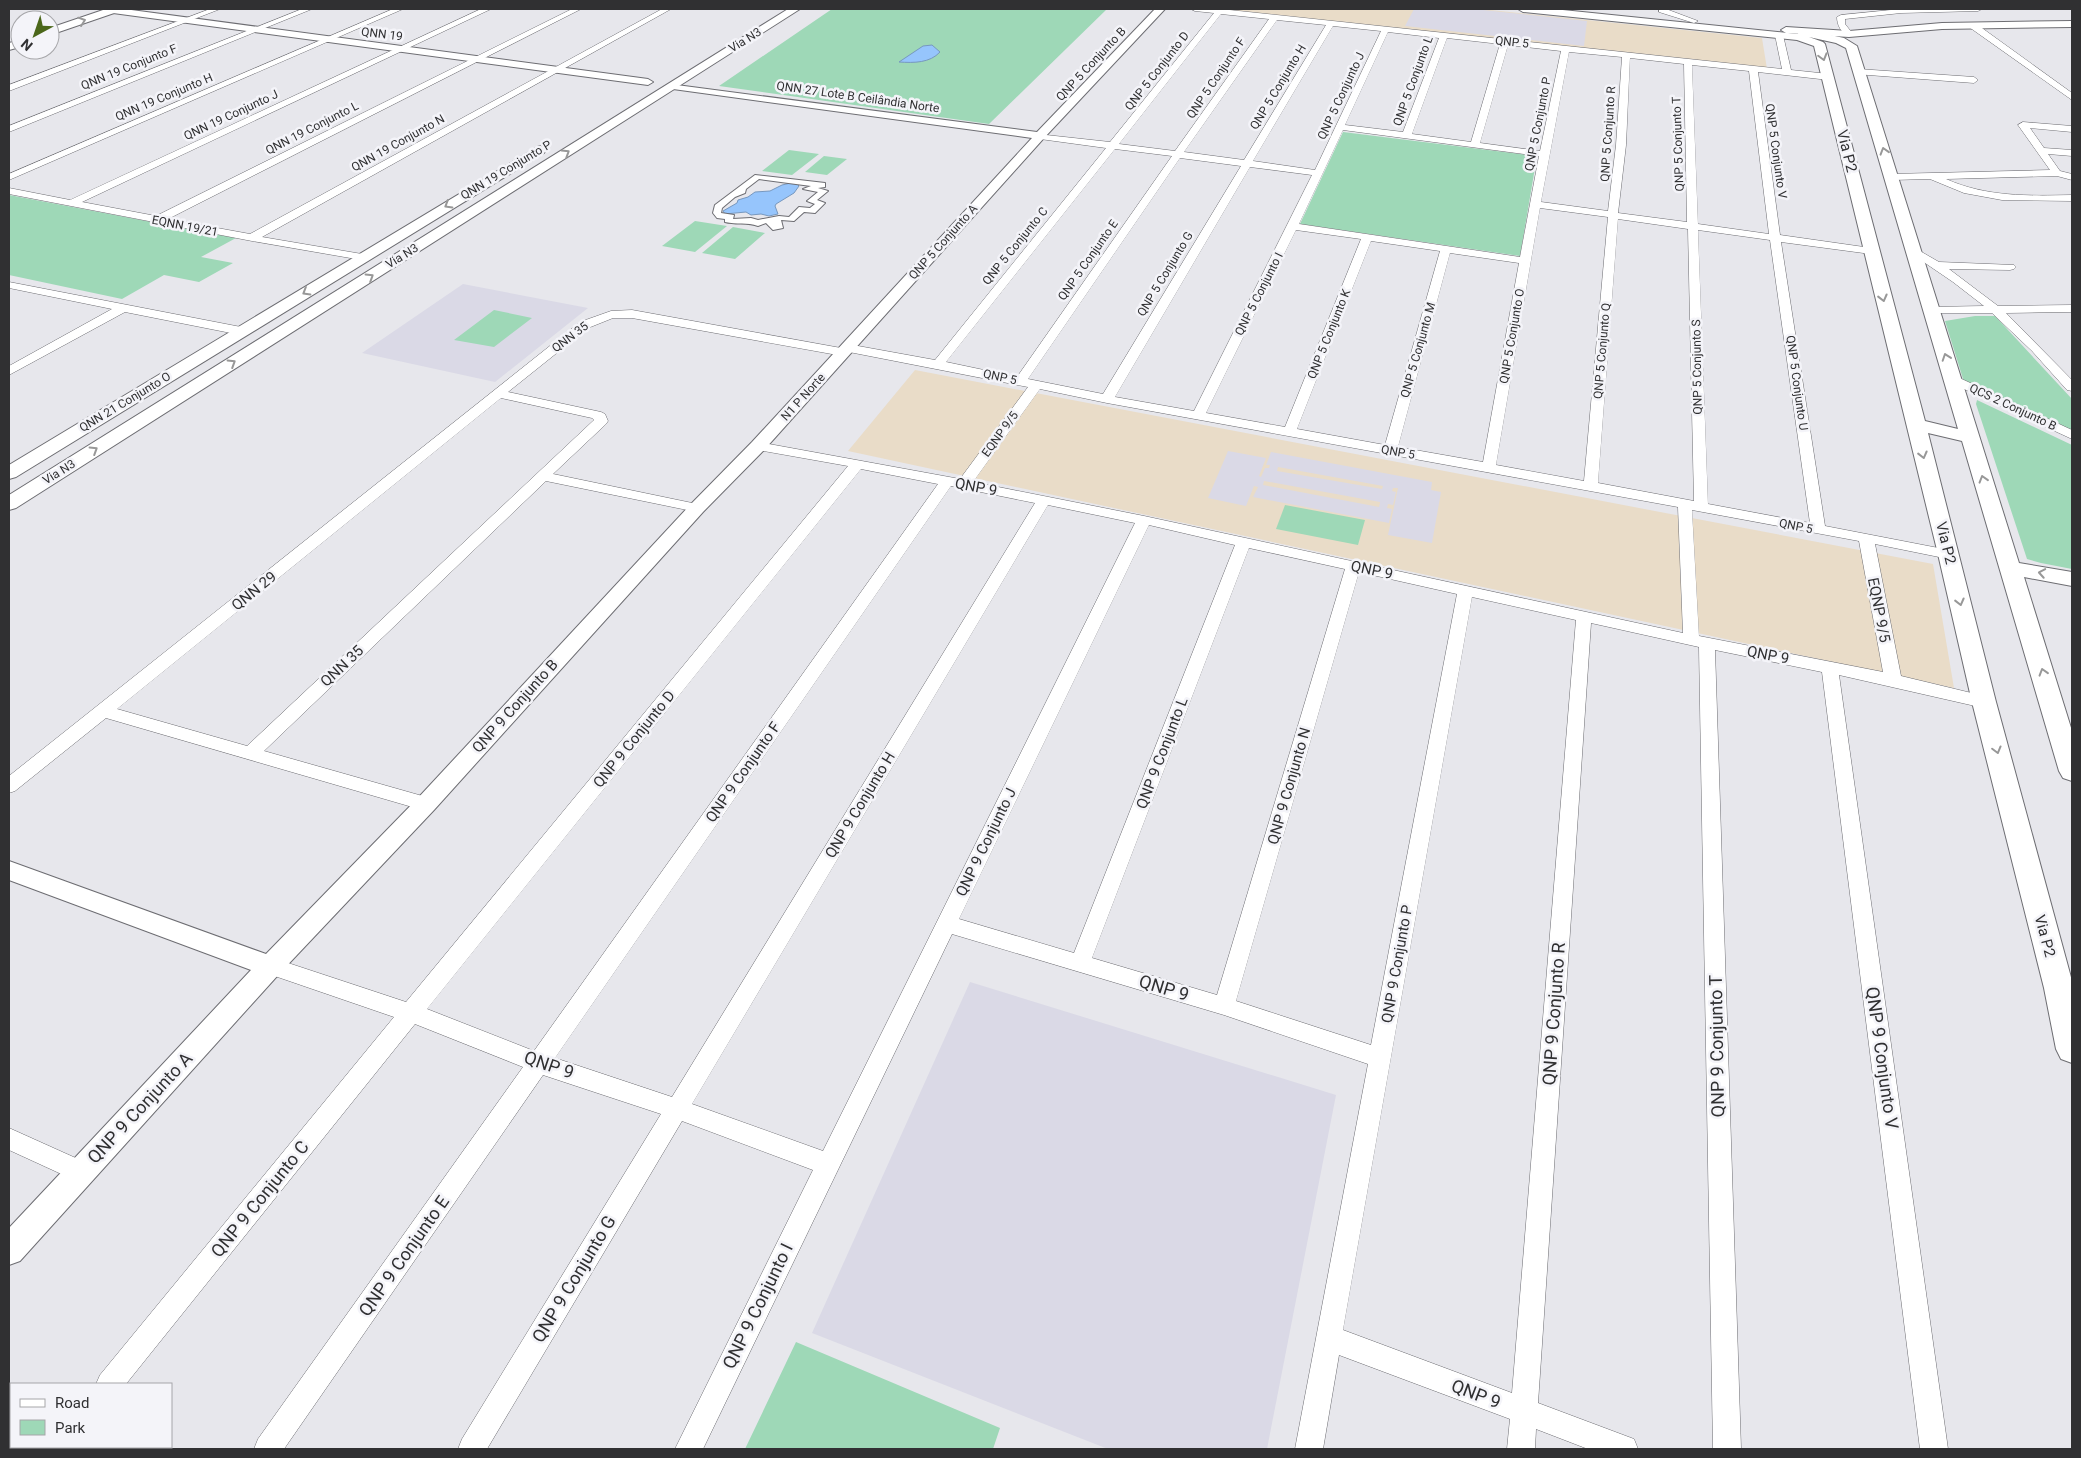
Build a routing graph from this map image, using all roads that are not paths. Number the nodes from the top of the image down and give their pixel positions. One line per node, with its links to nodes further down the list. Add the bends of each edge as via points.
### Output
1 (87, 9): 22 (main road)
2 (115, 9): 23 (street, QNN 19); 27 (main road, one-way to 2)
3 (216, 9): 23 (street)
4 (308, 9): 28 (street, QNN 19 Conjunto F)
5 (399, 9): 32 (street, QNN 19 Conjunto H)
6 (487, 9): 36 (street, QNN 19 Conjunto J)
7 (577, 9): 38 (street, QNN 19 Conjunto L)
8 (667, 9): 40 (street, QNN 19 Conjunto N)
9 (776, 9): 10 (main road, via 782,12)
10 (794, 9): 44 (main road, Via N3)
11 (1160, 9): 55 (street, QNP 5 Conjunto B)
12 (1194, 9): 18 (street, QNP 5)
13 (1523, 9): 30 (main road)
14 (1569, 9): 19 (main road)
15 (1876, 9): 17 (street)
16 (1978, 9): 17 (street)
17 (1901, 11): 33 (street, via 1841,16)
18 (1220, 12): 21 (street, QNP 5); 58 (street, QNP 5 Conjunto D)
19 (1663, 12): 30 (main road, via 1694,21)
20 (764, 15): 44 (main road, via 773,18 702,62)
21 (1275, 17): 24 (street, QNP 5); 61 (street, QNP 5 Conjunto F)
22 (60, 18)
23 (188, 19): 28 (street, QNN 19); 49 (street)
24 (1331, 23): 29 (street, QNP 5); 63 (street, QNP 5 Conjunto H)
25 (2072, 24): 26 (street)
26 (1972, 25): 33 (street, via 1911,28); 51 (street)
27 (60, 28)
28 (258, 29): 32 (street, QNN 19); 53 (street, QNN 19 Conjunto F)
29 (1386, 29): 31 (street, QNP 5); 52 (street, QNP 5 Conjunto J)
30 (1783, 32): 33 (main road); 42 (street); 45 (main road, Via P2, one-way to 45, via 1814,41 1820,47)
31 (1444, 36): 34 (street, QNP 5); 56 (street, QNP 5 Conjunto L)
32 (328, 39): 36 (street, QNN 19); 68 (street, QNN 19 Conjunto H)
33 (1847, 40): 43 (main road)
34 (1505, 42): 35 (street, QNP 5); 57 (street)
35 (1566, 48): 37 (street, QNP 5); 62 (street, QNP 5 Conjunto P)
36 (401, 49): 38 (street, QNN 19); 74 (street, QNN 19 Conjunto J)
37 (1626, 55): 39 (street, QNP 5); 77 (street, QNP 5 Conjunto R, via 1622,145)
38 (478, 59): 40 (street, QNN 19); 78 (street, QNN 19 Conjunto L)
39 (1688, 62): 41 (street, QNP 5); 80 (street, QNP 5 Conjunto T)
40 (556, 69): 46 (street, QNN 19); 82 (street, QNN 19 Conjunto N)
41 (1754, 69): 42 (street, QNP 5); 81 (street, QNP 5 Conjunto V)
42 (1787, 72): 45 (street, QNP 5)
43 (1858, 72): 47 (street); 69 (main road, one-way to 43)
44 (688, 77): 48 (main road, Via N3)
45 (1829, 77): 86 (main road, Via P2, via 1858,192 1869,210)
46 (652, 80): 50 (main road)
47 (1974, 80)
48 (673, 86): 55 (street, QNN 27 Lote B Ceilândia Norte); 64 (main road, Via N3, one-way to 48)
49 (9, 88)
50 (633, 92)
51 (2072, 97)
52 (1340, 127): 56 (street); 65 (street, QNP 5 Conjunto J)
53 (9, 129)
54 (2072, 129): 59 (street, via 2023,125)
55 (1040, 136): 58 (street); 100 (street, QNP 5 Conjunto A)
56 (1406, 136): 57 (street)
57 (1475, 145): 62 (street)
58 (1114, 146): 61 (street); 101 (street, QNP 5 Conjunto C)
59 (2039, 150): 60 (street); 66 (street)
60 (2072, 153)
61 (1179, 154): 63 (street); 104 (street, QNP 5 Conjunto E)
62 (1544, 154): 75 (street, QNP 5 Conjunto P)
63 (1247, 163): 65 (street); 108 (street, QNP 5 Conjunto G)
64 (537, 171): 71 (main road, QNN 19 Conjunto P, via 522,174 514,171 559,140); 84 (main road, Via N3)
65 (1318, 173): 79 (street, QNP 5 Conjunto I)
66 (2057, 173): 67 (street); 70 (street)
67 (1931, 176): 69 (street); 73 (street, via 1960,189 1995,198)
68 (9, 177)
69 (1891, 177): 87 (main road, via 1892,205 1906,224)
70 (2072, 177)
71 (486, 182): 84 (main road, via 496,179 508,182); 88 (main road, QNN 19 Conjunto P, one-way to 88)
72 (9, 191): 74 (street, EQNN 19/21)
73 (2072, 198)
74 (71, 203): 78 (street, EQNN 19/21)
75 (1535, 204): 77 (street); 89 (street, QNP 5 Conjunto O)
76 (812, 211): 76 (street, via 821,203 811,201 824,191 807,189 822,185 758,177 746,184 742,191 730,196 716,212 720,216 731,217 728,220 732,222 747,220 758,224 773,219 770,223 773,228 780,226 776,222 779,218 791,219 802,209)
77 (1613, 215): 80 (street); 123 (street, QNP 5 Conjunto Q)
78 (156, 220): 82 (street, EQNN 19/21)
79 (1293, 226): 83 (street); 110 (street, QNP 5 Conjunto I)
80 (1694, 226): 81 (street); 130 (street, QNP 5 Conjunto S)
81 (1776, 237): 86 (street); 132 (street, QNP 5 Conjunto U)
82 (252, 238): 88 (street, EQNN 19/21)
83 (1367, 238): 85 (street); 112 (street, QNP 5 Conjunto K)
84 (424, 242): 124 (main road, Via N3, one-way to 84)
85 (1446, 249): 89 (street); 116 (street, QNP 5 Conjunto M)
86 (1871, 250): 111 (main road, Via P2, one-way to 111)
87 (1913, 250): 90 (street); 98 (main road)
88 (362, 257): 99 (main road, Via N3, one-way to 99)
89 (1525, 261): 118 (street, QNP 5 Conjunto O)
90 (1938, 266): 91 (street); 97 (street)
91 (2010, 267)
92 (9, 285): 93 (street)
93 (25, 288): 94 (street); 95 (street)
94 (9, 296)
95 (123, 308): 99 (street); 102 (street)
96 (2072, 308): 97 (street)
97 (1995, 310): 98 (street); 106 (street, via 2038,349)
98 (1930, 311): 103 (main road, one-way to 98)
99 (235, 335): 119 (main road, QNN 21 Conjunto O); 121 (main road, via 200,364)
100 (845, 350): 101 (street, QNP 5); 107 (street, QNN 35, via 632,314 617,315 584,325); 115 (street, N1 P Norte)
101 (938, 364): 104 (street, QNP 5)
102 (9, 371)
103 (1953, 379): 109 (main road); 113 (street, QCS 2 Conjunto B)
104 (1020, 382): 105 (street, QNP 5)
105 (1036, 385): 108 (street, QNP 5); 122 (street, EQNP 9/5)
106 (2072, 387)
107 (498, 394): 120 (street, QNN 35, via 593,414 601,419 598,426); 145 (street, QNN 29)
108 (1107, 399): 110 (street, QNP 5)
109 (1964, 414): 111 (main road); 114 (main road)
110 (1198, 415): 112 (street, QNP 5)
111 (1913, 416): 114 (main road); 135 (main road, Via P2, one-way to 135)
112 (1290, 431): 116 (street, QNP 5)
113 (2072, 435)
114 (1970, 437): 137 (main road, one-way to 114)
115 (758, 446): 117 (street, QNP 9); 129 (street, QNP 9 Conjunto B)
116 (1390, 450): 118 (street, QNP 5)
117 (857, 464): 122 (street, QNP 9); 157 (street, QNP 9 Conjunto D)
118 (1489, 468): 123 (street, QNP 5)
119 (9, 473)
120 (542, 476): 129 (street); 147 (street, QNN 35)
121 (9, 481)
122 (955, 482): 126 (street, QNP 9); 160 (street, QNP 9 Conjunto F)
123 (1591, 486): 128 (street, QNP 5)
124 (32, 489): 125 (main road); 127 (main road, Via N3)
125 (9, 495)
126 (1044, 500): 131 (street, QNP 9); 161 (street, QNP 9 Conjunto H)
127 (9, 504)
128 (1685, 505): 130 (street, QNP 5); 141 (street)
129 (697, 508): 150 (street, QNP 9 Conjunto B)
130 (1701, 508): 132 (street, QNP 5)
131 (1144, 520): 134 (street, QNP 9); 152 (street, QNP 9 Conjunto J)
132 (1818, 530): 133 (street, QNP 5)
133 (1866, 539): 135 (street, QNP 5); 143 (street, EQNP 9/5)
134 (1243, 543): 136 (street, QNP 9); 153 (street, QNP 9 Conjunto L)
135 (1949, 554): 144 (main road, Via P2, one-way to 144)
136 (1353, 566): 139 (street, QNP 9); 156 (street, QNP 9 Conjunto N)
137 (2011, 568): 138 (main road, one-way to 137); 146 (main road, one-way to 137)
138 (2072, 579)
139 (1465, 590): 140 (street, QNP 9); 159 (street, QNP 9 Conjunto P)
140 (1584, 616): 141 (street, QNP 9); 168 (street, QNP 9 Conjunto R)
141 (1699, 641): 142 (street, QNP 9); 175 (street, QNP 9 Conjunto T)
142 (1830, 667): 143 (street, QNP 9); 176 (street, QNP 9 Conjunto V)
143 (1893, 680): 144 (street, QNP 9)
144 (1984, 702): 155 (main road, Via P2, one-way to 155)
145 (104, 711): 147 (street); 149 (street, QNN 29)
146 (2064, 721): 148 (main road)
147 (251, 752): 150 (street)
148 (2072, 771)
149 (9, 786)
150 (426, 804): 154 (street, QNP 9 Conjunto B)
151 (9, 870): 154 (street)
152 (946, 924): 153 (street, QNP 9); 163 (street, QNP 9 Conjunto J)
153 (1080, 963): 156 (street, QNP 9)
154 (270, 966): 157 (street, QNP 9); 164 (street, QNP 9 Conjunto A)
155 (2065, 991): 158 (main road, Via P2)
156 (1224, 1006): 159 (street, QNP 9)
157 (411, 1014): 160 (street, QNP 9); 167 (street, QNP 9 Conjunto C)
158 (2071, 1038)
159 (1380, 1058): 166 (street, QNP 9 Conjunto P)
160 (539, 1063): 161 (street, QNP 9); 169 (street, QNP 9 Conjunto E)
161 (677, 1109): 163 (street, QNP 9); 170 (street, QNP 9 Conjunto G)
162 (9, 1139): 164 (street)
163 (827, 1164): 171 (street, QNP 9 Conjunto I)
164 (81, 1172): 165 (street, QNP 9 Conjunto A)
165 (9, 1250)
166 (1329, 1338): 168 (street, QNP 9); 172 (street, QNP 9 Conjunto P)
167 (110, 1383)
168 (1524, 1412): 173 (street, QNP 9 Conjunto R); 174 (street, QNP 9)
169 (268, 1449)
170 (472, 1449)
171 (689, 1449)
172 (1309, 1449)
173 (1521, 1449)
174 (1624, 1449)
175 (1727, 1449)
176 (1934, 1449)

